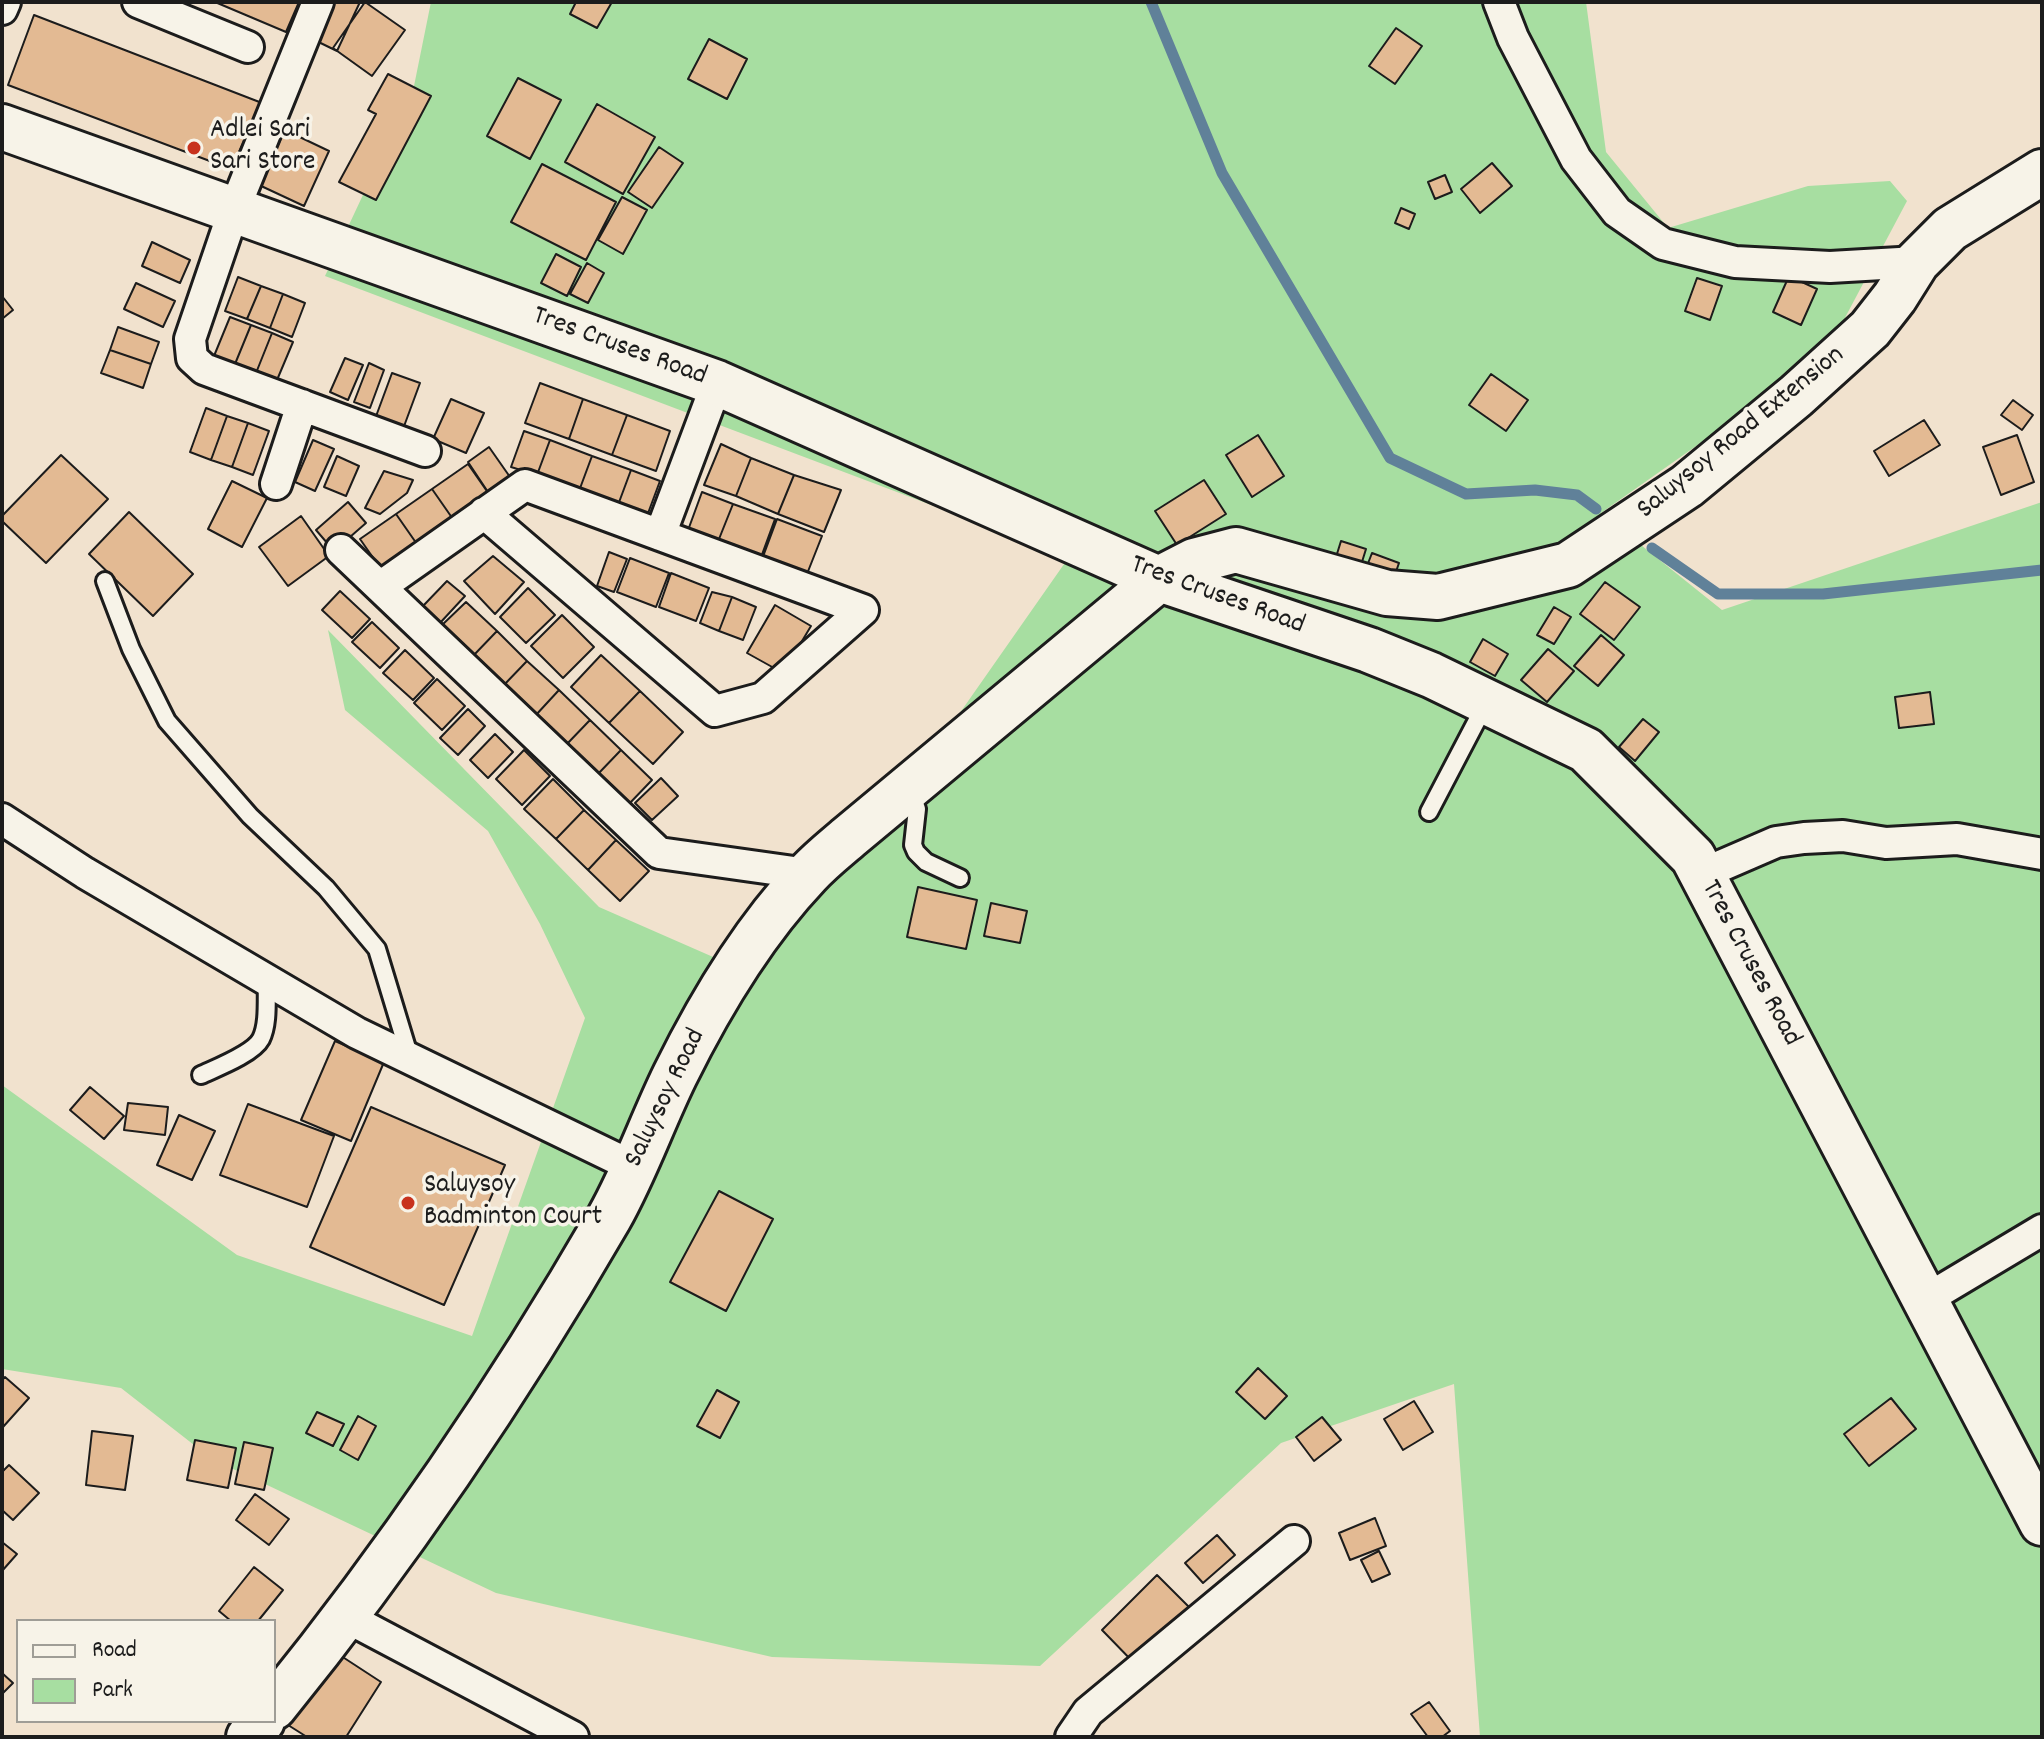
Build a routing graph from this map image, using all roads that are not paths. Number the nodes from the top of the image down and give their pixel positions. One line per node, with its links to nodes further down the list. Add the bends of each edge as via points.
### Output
1 (5, 2): 5 (street)
2 (318, 2): 9 (street)
3 (1499, 2): 10 (street, via 1576,159 1617,212 1663,244 1735,262 1830,267)
4 (150, 4): 6 (street)
5 (2, 9)
6 (248, 47)
7 (2, 127): 9 (main road, Tres Cruses Road)
8 (2042, 172): 10 (main road, Saluysoy Road Extension, via 1950,229)
9 (234, 210): 11 (main road, Tres Cruses Road); 12 (street, via 190,339 192,358 204,369)
10 (1917, 262): 18 (main road, Saluysoy Road Extension, via 1870,329 1796,396 1687,486 1568,565 1438,597 1387,593 1236,550 1194,561)
11 (717, 383): 16 (street); 18 (main road, Tres Cruses Road)
12 (302, 405): 13 (street); 14 (street)
13 (425, 451)
14 (276, 484)
15 (484, 513): 16 (street, via 525,485); 16 (street, via 715,711 763,698 863,610); 20 (street)
16 (660, 535)
17 (341, 550): 20 (street)
18 (1159, 579): 21 (main road, Tres Cruses Road, via 1369,650); 22 (main road, Saluysoy Road)
19 (105, 581): 30 (lane, via 167,721 377,949)
20 (380, 587): 26 (street, via 659,853)
21 (1485, 703): 23 (lane); 27 (main road, Tres Cruses Road, via 1586,750 1693,857)
22 (908, 787): 26 (main road, Saluysoy Road); 28 (lane, via 917,809 916,852)
23 (1429, 812)
24 (2, 819): 29 (street)
25 (2042, 854): 27 (street, via 1957,839 1886,843 1843,836 1804,838 1776,842)
26 (808, 874): 32 (main road, Saluysoy Road, via 718,998 675,1075)
27 (1702, 874): 34 (main road, Tres Cruses Road)
28 (960, 878)
29 (267, 980): 30 (street); 31 (lane, via 260,1041)
30 (411, 1059): 32 (street)
31 (201, 1075)
32 (634, 1167): 37 (main road, Saluysoy Road, via 532,1347)
33 (2042, 1230): 34 (street)
34 (1925, 1300): 35 (main road, Tres Cruses Road)
35 (2042, 1523)
36 (1294, 1541): 40 (street, via 1088,1712)
37 (346, 1617): 38 (main road, Saluysoy Road); 39 (street)
38 (276, 1704)
39 (554, 1733)
40 (1071, 1737)

